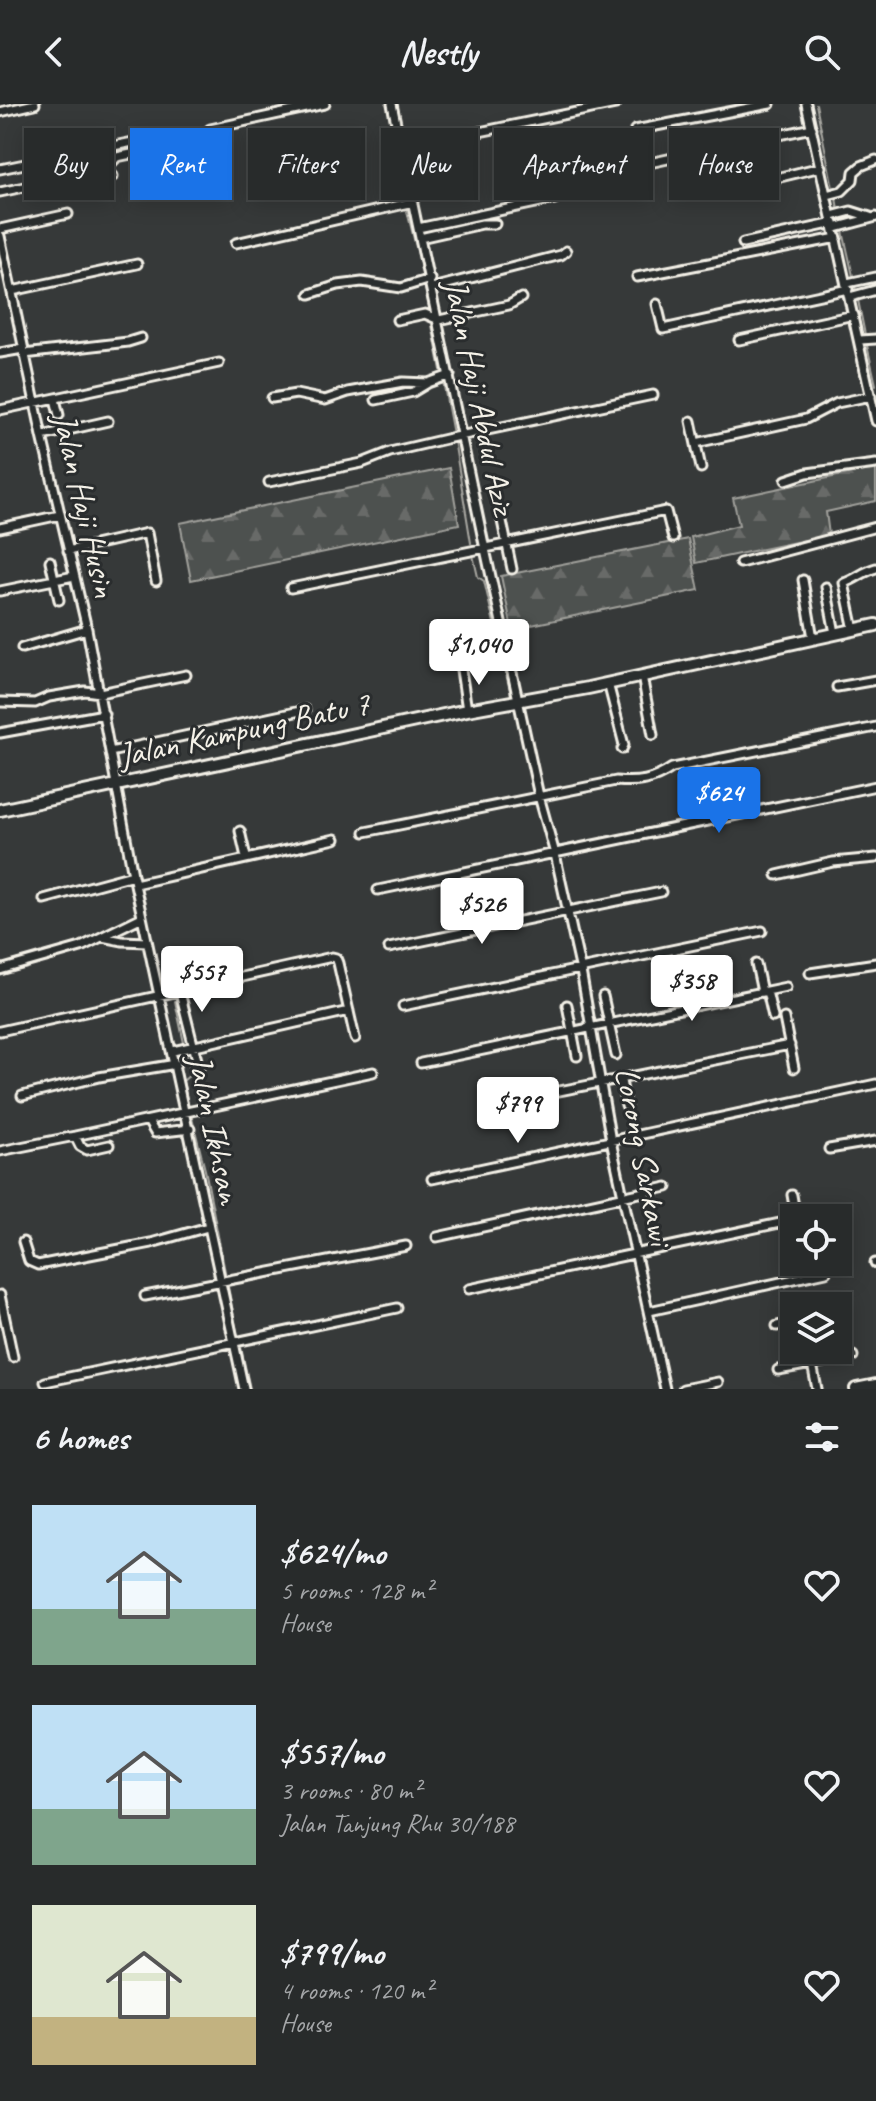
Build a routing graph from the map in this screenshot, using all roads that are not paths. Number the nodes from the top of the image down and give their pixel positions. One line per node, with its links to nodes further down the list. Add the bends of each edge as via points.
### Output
1 (35, 104): 7 (street)
2 (325, 104): 8 (street)
3 (392, 104): 9 (street, Jalan Haji Abdul Aziz)
4 (616, 104): 12 (street)
5 (770, 104): 10 (street)
6 (806, 104): 11 (street)
7 (0, 112)
8 (215, 128)
9 (397, 128)
10 (645, 128)
11 (812, 128): 15 (street); 16 (street)
12 (478, 132)
13 (130, 143): 17 (street)
14 (876, 160): 21 (street, via 854,172 842,191)
15 (653, 162)
16 (821, 167): 18 (street); 21 (street)
17 (0, 169)
18 (779, 177)
19 (24, 187): 20 (street)
20 (0, 192)
21 (827, 195): 27 (street)
22 (411, 200): 24 (street, Jalan Haji Abdul Aziz)
23 (550, 200): 29 (street)
24 (411, 203): 29 (street, Jalan Haji Abdul Aziz); 34 (street)
25 (68, 214): 30 (street)
26 (873, 217): 27 (street)
27 (833, 222): 33 (street); 35 (street)
28 (495, 224): 32 (street)
29 (418, 228): 32 (street, Jalan Haji Abdul Aziz)
30 (0, 229)
31 (0, 236): 42 (street, Jalan Haji Husin)
32 (420, 238): 40 (street, Jalan Haji Abdul Aziz)
33 (837, 238): 38 (street); 43 (street)
34 (236, 243)
35 (743, 243)
36 (566, 251): 40 (street)
37 (137, 264): 42 (street)
38 (637, 277)
39 (876, 277): 43 (street)
40 (427, 282): 45 (street, via 401,288 362,282); 50 (street, Jalan Haji Abdul Aziz)
41 (0, 288): 42 (street)
42 (11, 288): 55 (street, Jalan Haji Husin)
43 (848, 290): 44 (street); 47 (street, via 663,329); 48 (street)
44 (876, 290)
45 (310, 294)
46 (521, 298): 50 (street)
47 (657, 304)
48 (854, 315): 53 (street); 54 (street)
49 (397, 320): 50 (street, via 425,314)
50 (439, 320): 58 (street, Jalan Haji Abdul Aziz)
51 (141, 338): 55 (street)
52 (876, 339): 54 (street)
53 (739, 340)
54 (860, 340): 61 (street)
55 (24, 351): 56 (street); 65 (street, Jalan Haji Husin)
56 (0, 353)
57 (219, 363): 63 (street)
58 (445, 378): 59 (street); 72 (street, Jalan Haji Abdul Aziz)
59 (428, 383): 62 (street, via 403,382 325,400 296,394); 64 (street, via 420,390)
60 (653, 395): 72 (street)
61 (871, 396): 70 (street); 73 (street, via 837,403 806,419)
62 (272, 398)
63 (55, 399): 65 (street); 67 (street)
64 (376, 400)
65 (35, 403): 66 (street); 71 (street, Jalan Haji Husin)
66 (0, 410)
67 (59, 415)
68 (108, 421): 71 (street)
69 (691, 421): 73 (street)
70 (876, 421)
71 (42, 436): 78 (street, Jalan Haji Husin)
72 (457, 437): 77 (street); 84 (street, Jalan Haji Abdul Aziz)
73 (696, 443): 75 (street)
74 (876, 464): 76 (street)
75 (701, 468)
76 (786, 480)
77 (269, 482)
78 (60, 515): 81 (street); 85 (street, Jalan Haji Husin)
79 (502, 521): 83 (street)
80 (876, 527): 87 (street)
81 (0, 528)
82 (673, 538): 83 (street, via 666,511)
83 (507, 545): 84 (street); 89 (street)
84 (485, 549): 95 (street); 111 (street, Jalan Haji Abdul Aziz)
85 (68, 551): 90 (street, Jalan Haji Husin); 93 (street, via 147,533)
86 (50, 561): 91 (street)
87 (740, 563)
88 (876, 568): 100 (street, via 844,583)
89 (512, 569)
90 (74, 576): 91 (street); 99 (street, Jalan Haji Husin)
91 (54, 580): 96 (street); 97 (street)
92 (803, 580): 102 (street)
93 (156, 581)
94 (826, 587): 101 (street)
95 (291, 588)
96 (0, 591)
97 (59, 600)
98 (876, 625): 100 (street, Jalan Kampung Batu 7)
99 (87, 629): 103 (street); 110 (street, Jalan Haji Husin)
100 (854, 630): 101 (street, Jalan Kampung Batu 7)
101 (835, 633): 102 (street, Jalan Kampung Batu 7)
102 (813, 638): 106 (street, Jalan Kampung Batu 7)
103 (22, 648)
104 (461, 670): 114 (street)
105 (186, 675): 110 (street)
106 (642, 676): 108 (street, Jalan Kampung Batu 7); 118 (street)
107 (876, 680): 109 (street)
108 (608, 683): 111 (street, Jalan Kampung Batu 7); 119 (street)
109 (837, 687)
110 (100, 693): 112 (street, via 85,691 35,703); 115 (street, Jalan Haji Husin)
111 (518, 699): 114 (street, Jalan Kampung Batu 7); 123 (street, Lorong Sarkawi)
112 (0, 702)
113 (305, 710): 120 (street)
114 (467, 710): 121 (street, Jalan Kampung Batu 7)
115 (104, 714): 117 (street); 120 (street, Jalan Haji Husin)
116 (876, 727): 123 (street, via 672,768 638,783 616,781)
117 (0, 733)
118 (653, 735)
119 (622, 749)
120 (110, 752): 121 (street, Jalan Haji Husin)
121 (116, 786): 124 (street, Jalan Kampung Batu 7); 131 (street, Jalan Ikhsan)
122 (876, 786): 128 (street)
123 (539, 796): 126 (street); 128 (street, Lorong Sarkawi)
124 (0, 810)
125 (240, 831): 129 (street)
126 (365, 832)
127 (335, 839): 129 (street)
128 (555, 854): 134 (street); 137 (street, Lorong Sarkawi)
129 (246, 857): 133 (street)
130 (876, 858): 132 (street)
131 (133, 875): 133 (street, Jalan Ikhsan); 136 (street)
132 (777, 875)
133 (135, 884): 138 (street, Jalan Ikhsan)
134 (378, 890)
135 (661, 892): 137 (street)
136 (44, 899)
137 (568, 913): 142 (street); 147 (street, Lorong Sarkawi)
138 (142, 917): 140 (street); 141 (street, Jalan Ikhsan)
139 (762, 931): 147 (street)
140 (101, 936): 141 (street); 146 (street, via 30,967)
141 (147, 942): 152 (street, Jalan Ikhsan)
142 (389, 948)
143 (876, 963): 148 (street)
144 (756, 964): 151 (street)
145 (174, 968): 150 (street)
146 (0, 970)
147 (581, 971): 155 (street); 161 (street, Lorong Sarkawi)
148 (810, 973)
149 (786, 987): 151 (street)
150 (179, 989): 152 (street); 156 (street, via 332,957); 166 (street)
151 (765, 992): 157 (street); 160 (street)
152 (158, 995): 162 (street); 167 (street, Jalan Ikhsan)
153 (603, 996): 160 (street)
154 (567, 1005): 163 (street)
155 (403, 1006)
156 (349, 1011): 164 (street); 166 (street)
157 (773, 1017)
158 (784, 1018): 165 (street)
159 (0, 1022): 162 (street)
160 (609, 1024): 161 (street); 168 (street)
161 (592, 1027): 163 (street); 176 (street, Lorong Sarkawi)
162 (4, 1030)
163 (572, 1031): 169 (street); 170 (street)
164 (355, 1038)
165 (790, 1045): 173 (street); 175 (street)
166 (191, 1047): 167 (street); 172 (street)
167 (173, 1051): 171 (street, Jalan Ikhsan)
168 (616, 1055)
169 (577, 1056)
170 (421, 1063)
171 (176, 1064): 178 (street); 181 (street, Jalan Ikhsan)
172 (199, 1068)
173 (794, 1068)
174 (373, 1072): 181 (street)
175 (621, 1081): 176 (street); 180 (street)
176 (603, 1084): 179 (street); 185 (street, Lorong Sarkawi)
177 (876, 1084): 185 (street)
178 (22, 1096)
179 (504, 1102)
180 (626, 1106)
181 (189, 1111): 182 (street); 183 (street, Jalan Ikhsan)
182 (148, 1121): 183 (street, via 155,1133); 184 (street)
183 (190, 1129): 196 (street, Jalan Ikhsan)
184 (75, 1136): 187 (street, via 87,1150); 189 (street)
185 (611, 1141): 190 (street); 193 (street, Lorong Sarkawi)
186 (876, 1141): 188 (street)
187 (109, 1145)
188 (829, 1149)
189 (0, 1151)
190 (432, 1179)
191 (667, 1187): 193 (street)
192 (792, 1195): 194 (street)
193 (623, 1196): 197 (street, via 483,1231); 200 (street, Lorong Sarkawi)
194 (793, 1204)
195 (780, 1222): 200 (street)
196 (208, 1227): 198 (street, via 38,1265 29,1261); 202 (street, Jalan Ikhsan)
197 (437, 1237)
198 (23, 1242)
199 (406, 1246): 202 (street)
200 (636, 1254): 203 (street); 207 (street, Lorong Sarkawi)
201 (808, 1276): 207 (street)
202 (220, 1283): 205 (street); 211 (street, Jalan Ikhsan)
203 (469, 1289)
204 (0, 1295): 210 (street)
205 (145, 1296)
206 (397, 1308): 211 (street)
207 (649, 1311): 219 (street, Lorong Sarkawi)
208 (780, 1325): 209 (street)
209 (777, 1326)
210 (3, 1332): 212 (street)
211 (238, 1341): 215 (street); 218 (street, Jalan Ikhsan)
212 (13, 1357)
213 (812, 1364): 214 (street); 221 (street)
214 (778, 1370)
215 (45, 1382)
216 (718, 1382): 220 (street)
217 (876, 1385): 222 (street)
218 (244, 1389)
219 (665, 1389)
220 (683, 1389)
221 (817, 1389)
222 (856, 1389)

